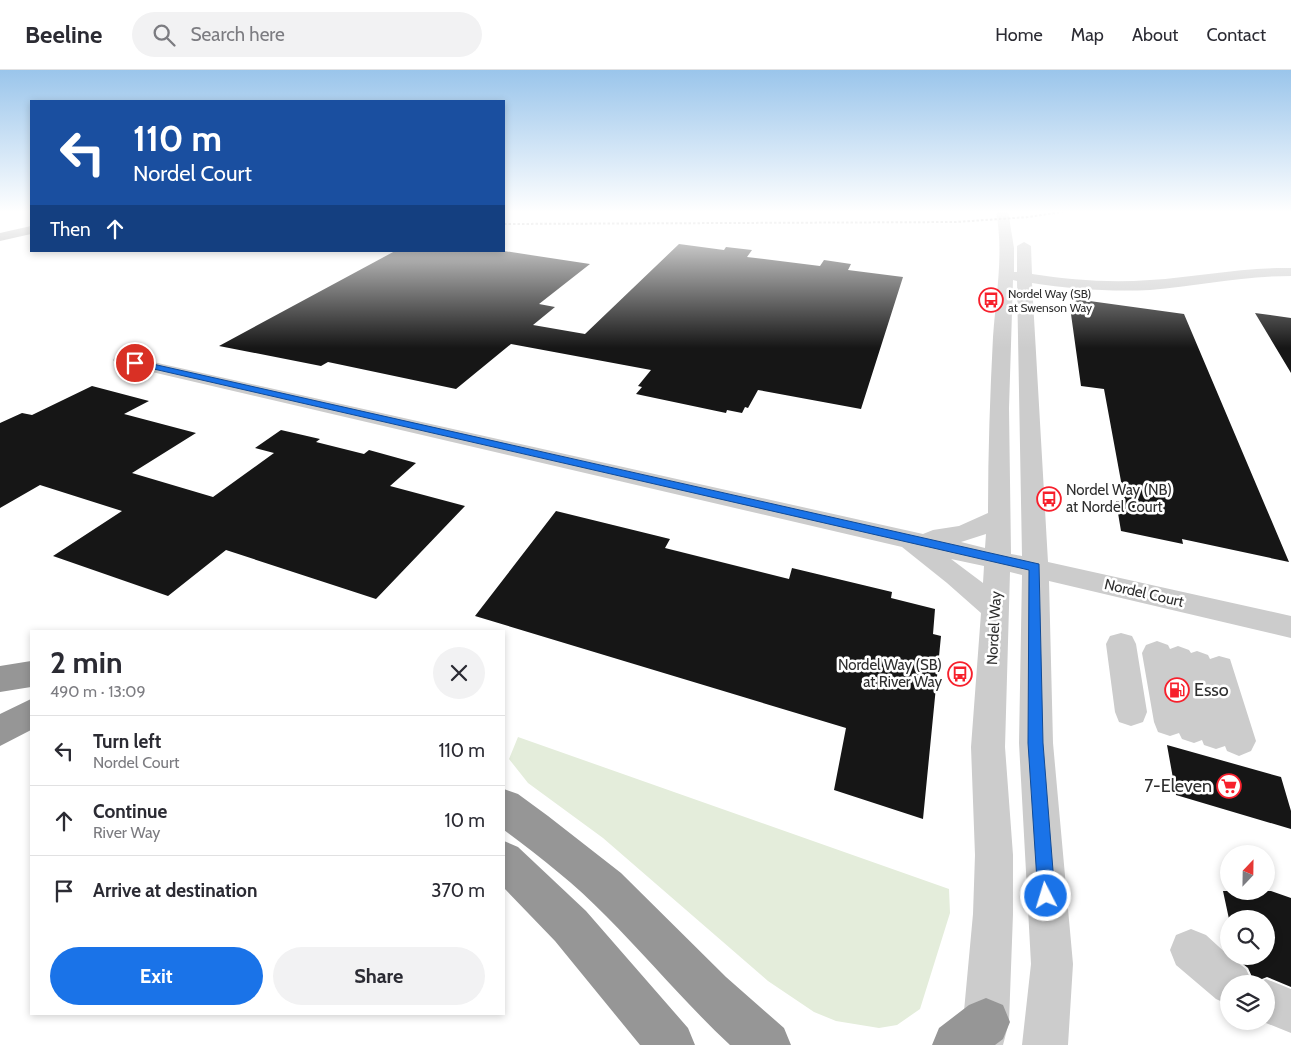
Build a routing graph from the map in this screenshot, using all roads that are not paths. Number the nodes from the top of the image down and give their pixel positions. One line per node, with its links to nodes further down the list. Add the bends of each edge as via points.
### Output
1 (1011, 256): 4 (street, Nordel Way)
2 (1019, 256): 4 (street, Nordel Way)
3 (1291, 272): 4 (street, via 1246,273 1179,283 1118,287)
4 (1016, 276): 6 (street, Nordel Way, via 1004,285 999,408); 9 (street, Nordel Way, via 1028,361)
5 (122, 360): 7 (street)
6 (1000, 516): 7 (street, via 985,526 946,538); 8 (street, Nordel Way)
7 (902, 537): 8 (street, Nordel Court); 10 (street, via 957,576)
8 (998, 558): 9 (street, Nordel Court); 10 (street, Nordel Way)
9 (1034, 567): 11 (street, Nordel Court); 21 (street, Nordel Way, via 1036,743)
10 (994, 608): 26 (street, Nordel Way, via 988,747 994,855 993,914)
11 (1291, 627)
12 (1169, 656): 16 (street); 16 (street); 16 (street)
13 (30, 674): 14 (highway)
14 (0, 679)
15 (30, 713): 17 (highway)
16 (1184, 726)
17 (0, 731)
18 (505, 808): 25 (highway, via 619,900)
19 (505, 862): 27 (highway, via 601,959)
20 (1191, 950): 22 (street)
21 (1052, 964): 28 (street, Nordel Way); 29 (street)
22 (1220, 975)
23 (1275, 1005): 24 (street)
24 (1291, 1012)
25 (752, 1036)
26 (974, 1037)
27 (671, 1045)
28 (1045, 1045)
29 (1064, 1045)

